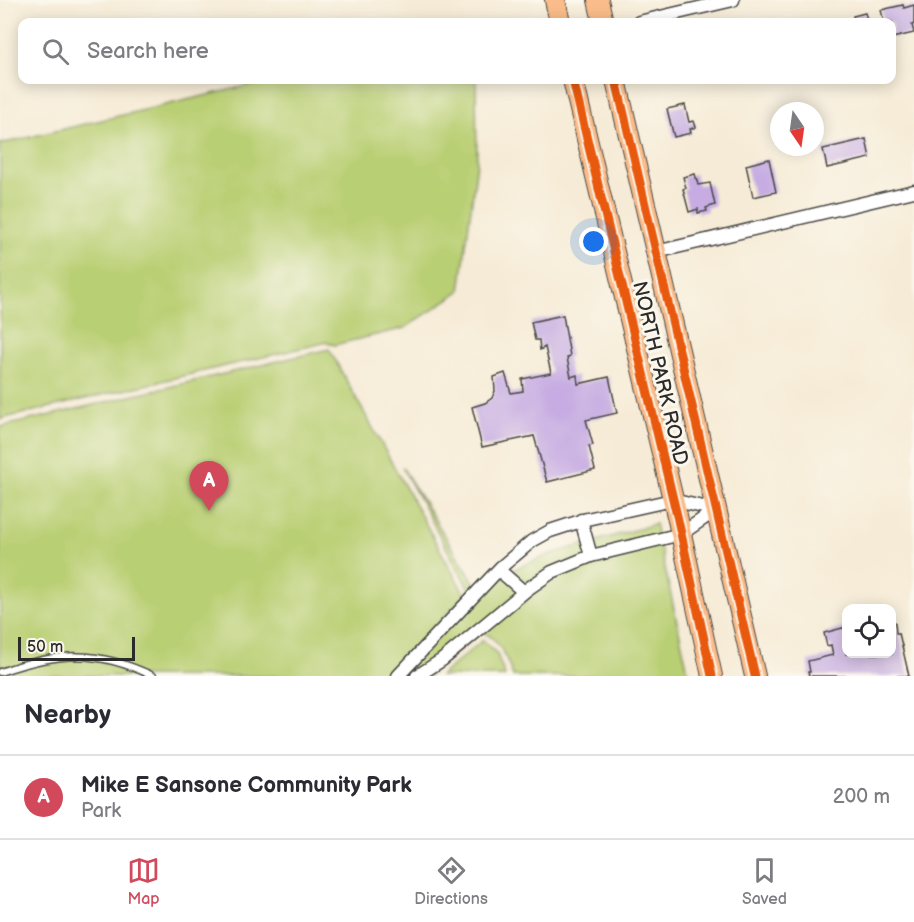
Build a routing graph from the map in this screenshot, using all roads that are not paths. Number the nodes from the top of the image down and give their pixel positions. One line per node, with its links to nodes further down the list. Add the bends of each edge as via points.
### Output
1 (555, 0): 4 (main road)
2 (598, 0): 5 (main road)
3 (733, 0): 6 (street)
4 (559, 18)
5 (602, 18)
6 (656, 18)
7 (574, 84): 11 (main road, NORTH PARK ROAD)
8 (617, 84): 10 (main road, NORTH PARK ROAD)
9 (914, 191): 10 (street)
10 (656, 252): 12 (main road, NORTH PARK ROAD)
11 (672, 500): 12 (street); 13 (street); 14 (main road, NORTH PARK ROAD)
12 (716, 510): 14 (street); 23 (main road, NORTH PARK ROAD)
13 (580, 520): 15 (street); 16 (street, via 532,541)
14 (681, 534): 15 (street); 19 (main road, NORTH PARK ROAD)
15 (591, 556): 17 (street, via 552,572)
16 (499, 570): 17 (street); 21 (street)
17 (524, 592): 22 (street)
18 (0, 672): 20 (lane, via 38,661 77,656 99,657)
19 (712, 675)
20 (153, 676)
21 (398, 676)
22 (417, 676)
23 (755, 676)

